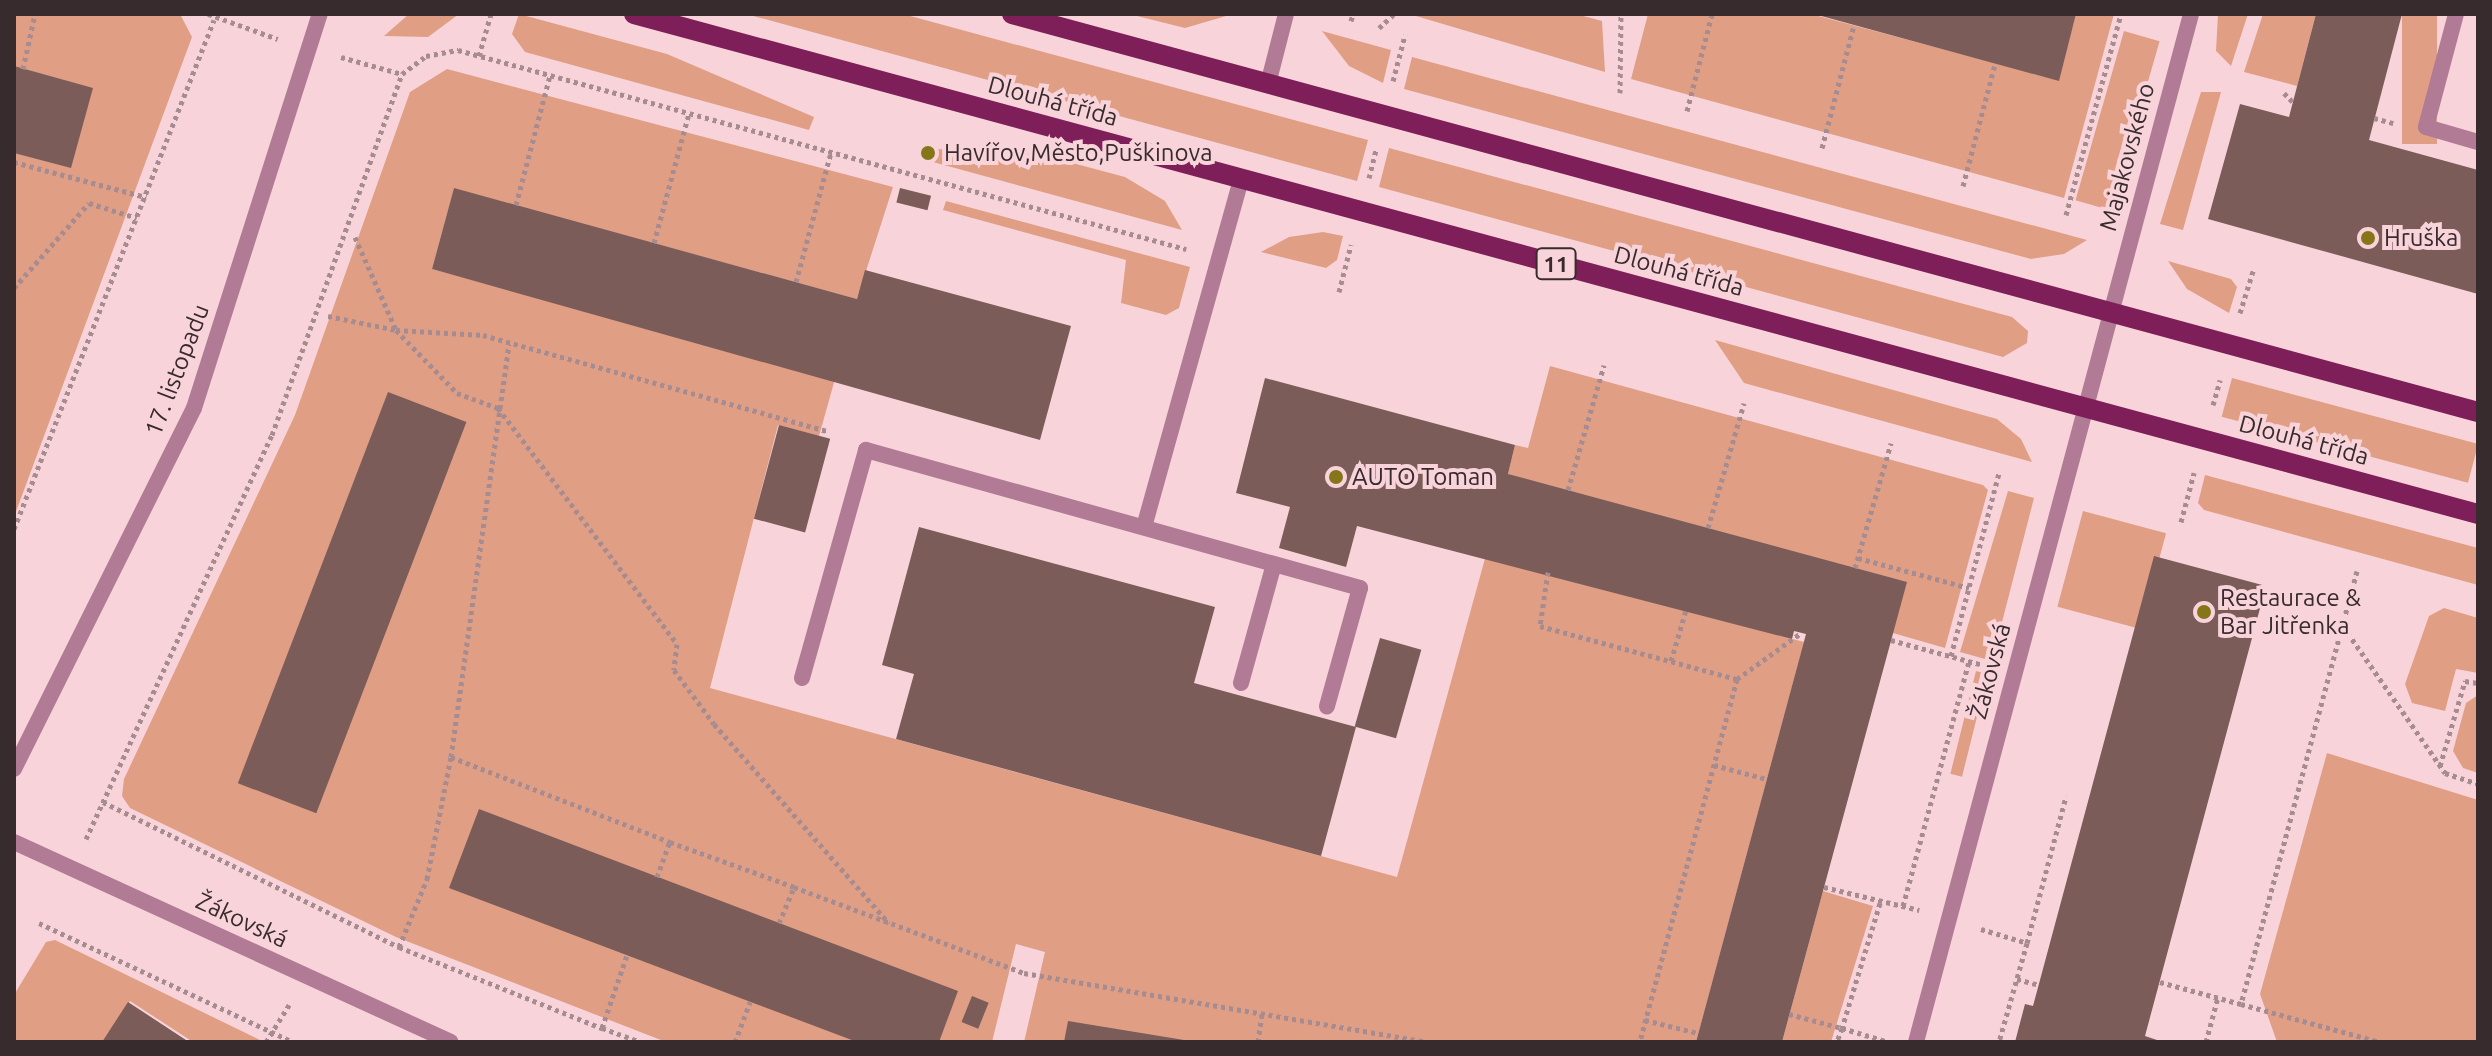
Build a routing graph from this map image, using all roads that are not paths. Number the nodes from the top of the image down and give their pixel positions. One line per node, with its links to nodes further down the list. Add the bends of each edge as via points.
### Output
1 (320, 14): 19 (street, 17. listopadu, via 194,408)
2 (634, 14): 9 (main road, Dlouhá třída / 11)
3 (1012, 14): 7 (main road)
4 (1286, 14): 7 (street)
5 (2191, 14): 10 (street, Majakovského)
6 (2456, 14): 8 (street, via 2426,127)
7 (1268, 84): 10 (main road)
8 (2478, 142)
9 (1241, 179): 11 (main road, Dlouhá třída / 11); 14 (street)
10 (2110, 312): 11 (street, Žákovská); 12 (main road)
11 (2085, 407): 13 (main road, Dlouhá třída / 11); 22 (street, Žákovská)
12 (2478, 412)
13 (2478, 514)
14 (1144, 527): 15 (street); 16 (street, via 866,450)
15 (1274, 564): 17 (street); 18 (street, via 1360,588)
16 (802, 678)
17 (1241, 683)
18 (1327, 706)
19 (14, 769)
20 (14, 842): 21 (street, Žákovská)
21 (450, 1042)
22 (1916, 1042)

